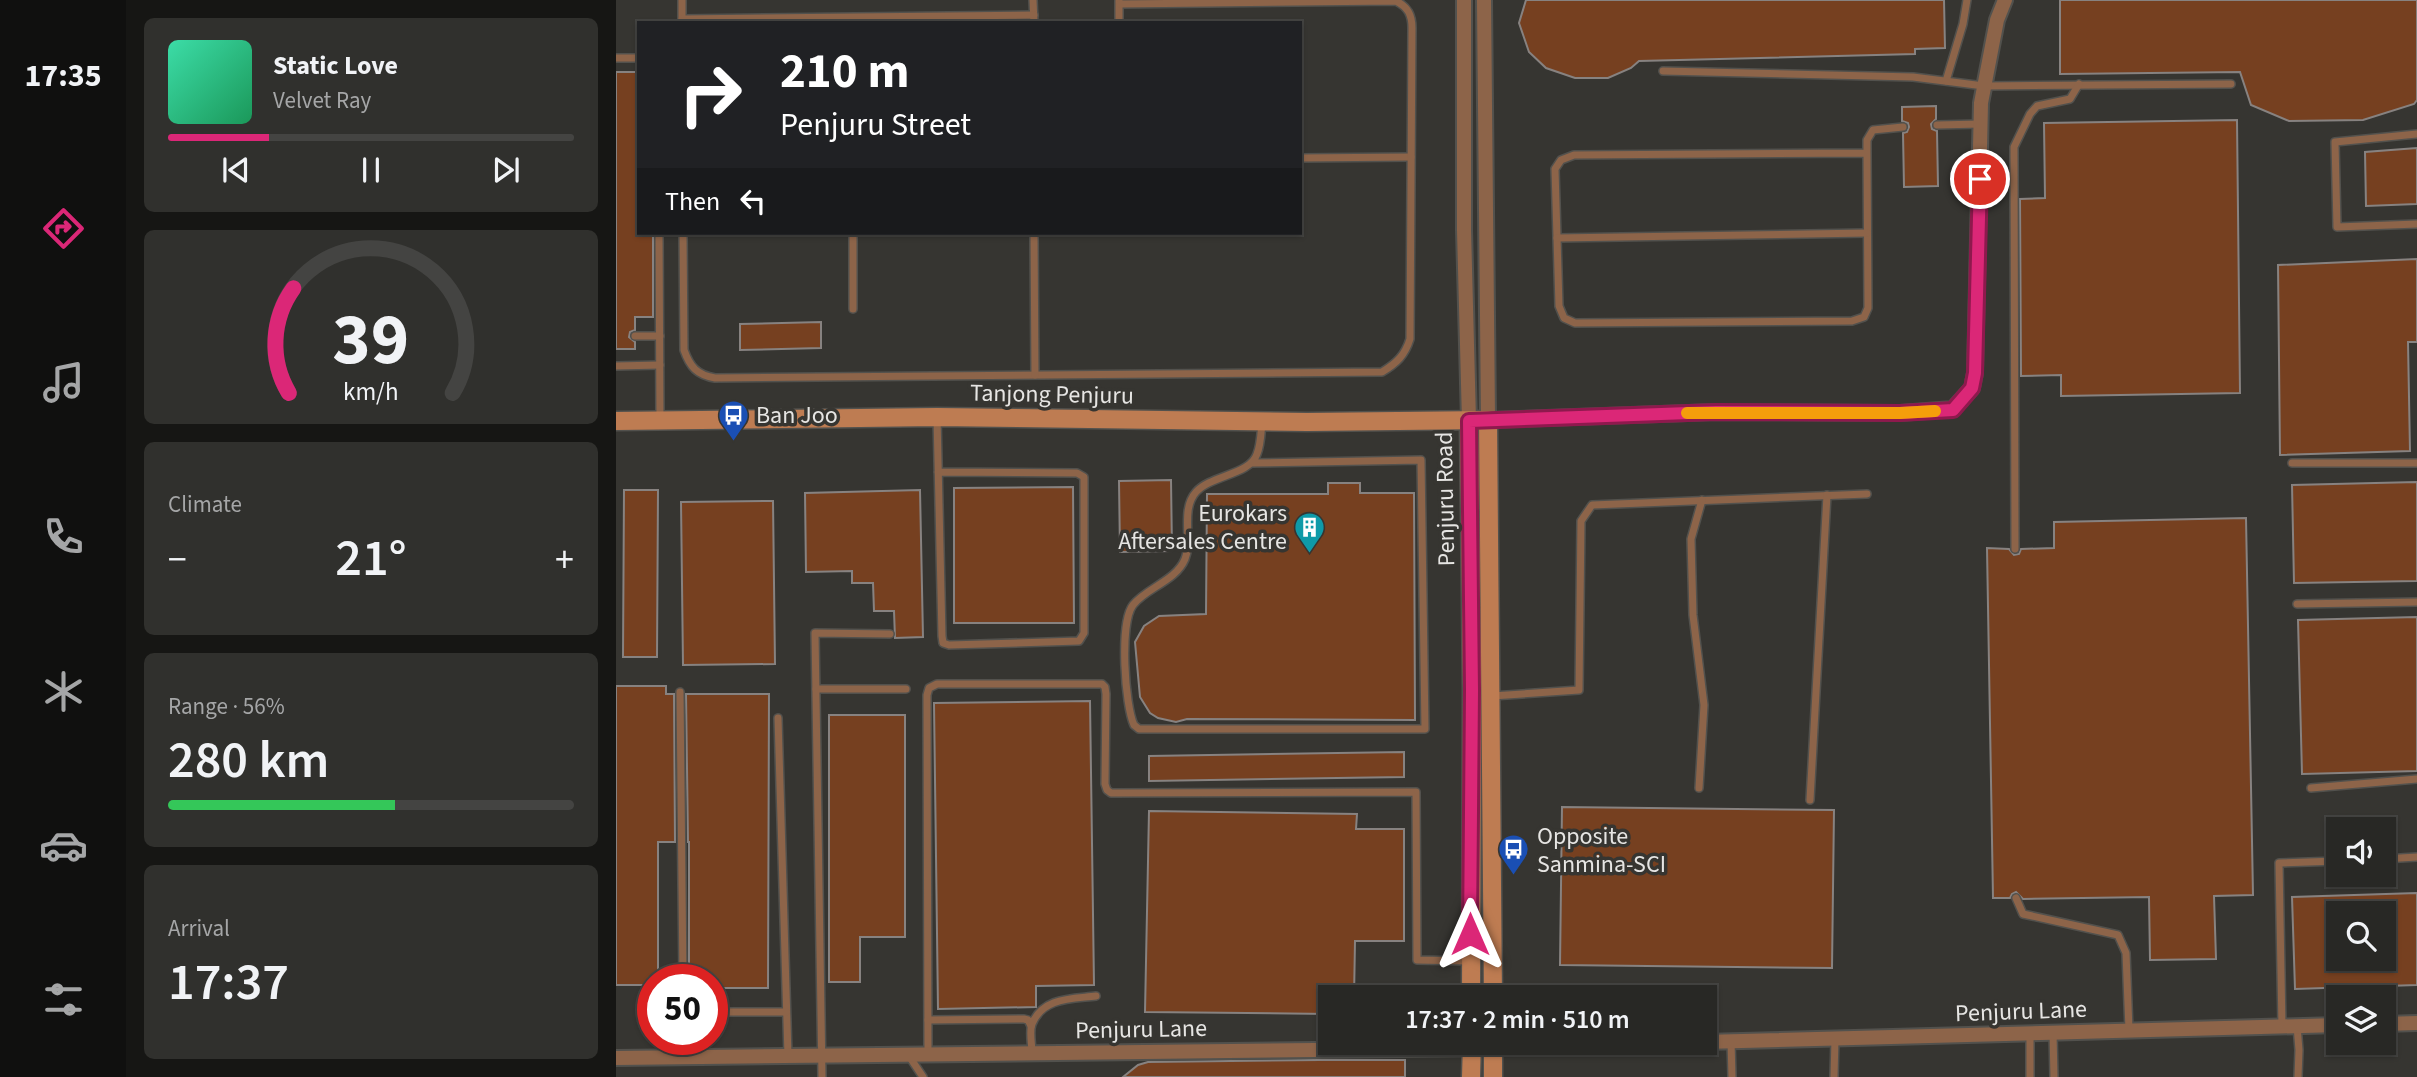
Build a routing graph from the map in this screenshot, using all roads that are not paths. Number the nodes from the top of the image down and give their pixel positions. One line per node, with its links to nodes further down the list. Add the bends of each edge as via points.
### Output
1 (682, 0): 10 (lane)
2 (1034, 0): 8 (lane)
3 (1464, 0): 44 (street, Penjuru Road)
4 (1484, 0): 40 (street, Penjuru Road)
5 (1967, 0): 15 (lane)
6 (2005, 0): 18 (street)
7 (1119, 2): 11 (lane); 25 (lane, via 1396,1 1412,17)
8 (1034, 19): 9 (lane)
9 (855, 20): 10 (lane)
10 (682, 21)
11 (1119, 21)
12 (616, 58): 13 (lane)
13 (637, 58)
14 (1663, 71): 15 (lane)
15 (1946, 81): 18 (lane)
16 (2079, 84): 17 (lane); 18 (lane); 52 (lane, via 2070,99 2037,106 2014,147)
17 (2231, 84)
18 (1984, 86): 19 (street)
19 (1981, 124): 20 (lane); 40 (street, via 1975,373 1972,388 1953,410)
20 (1937, 125)
21 (1903, 127): 23 (lane, via 1874,130 1867,139)
22 (2417, 134): 26 (lane, via 2335,142 2337,227)
23 (1867, 153): 27 (lane); 32 (lane, via 1574,155 1561,160 1555,169)
24 (1302, 158): 25 (lane)
25 (1411, 158): 38 (lane, via 1410,339 1406,353 1382,372)
26 (2417, 224)
27 (1867, 233): 32 (lane); 32 (lane, via 1868,308 1864,317 1852,321 1575,323 1564,318 1559,306)
28 (659, 235): 35 (lane)
29 (683, 235): 38 (lane, via 684,350 691,366 703,376)
30 (853, 235): 33 (lane)
31 (1034, 235): 38 (lane)
32 (1557, 238)
33 (853, 310)
34 (635, 336): 35 (lane)
35 (660, 336): 36 (lane)
36 (660, 365): 37 (lane); 41 (lane)
37 (616, 366)
38 (1035, 375)
39 (937, 417): 41 (main road, Tanjong Penjuru); 43 (main road, Tanjong Penjuru); 48 (lane)
40 (1488, 419): 44 (main road, Tanjong Penjuru); 59 (main road, Penjuru Road)
41 (660, 420): 42 (main road, Tanjong Penjuru)
42 (616, 421)
43 (1262, 421): 44 (main road, Tanjong Penjuru); 45 (lane, via 1258,453)
44 (1469, 421): 69 (main road, Penjuru Road)
45 (1252, 463): 45 (lane, via 1196,491 1188,511 1186,557 1180,569 1133,605 1126,630 1124,670 1134,725 1139,729 1425,729 1421,460)
46 (2292, 463): 47 (lane)
47 (2417, 463)
48 (938, 472): 48 (lane, via 943,643 1079,642 1084,634 1084,477 1077,473)
49 (1867, 494): 50 (lane)
50 (1826, 495): 51 (lane); 64 (lane)
51 (1702, 500): 59 (lane, via 1592,505 1581,521 1579,690); 62 (lane, via 1691,539 1693,615 1704,705)
52 (2015, 549)
53 (2417, 602): 54 (lane)
54 (2297, 604)
55 (890, 634): 56 (lane, via 815,633)
56 (816, 689): 57 (lane); 95 (lane)
57 (906, 690)
58 (680, 692): 70 (lane)
59 (1491, 696): 72 (main road, Penjuru Road)
60 (778, 718): 75 (lane)
61 (2417, 779): 63 (lane)
62 (1699, 788)
63 (2311, 788)
64 (1810, 800)
65 (2417, 857): 66 (lane)
66 (2396, 858)
67 (2326, 861): 82 (lane, via 2279,863)
68 (2015, 898): 83 (lane, via 2024,914 2118,935 2126,953)
69 (1470, 961): 71 (main road, Penjuru Road); 76 (lane, via 1417,960 1416,792 1111,793 1105,784 1106,694 1102,684 937,684 927,695)
70 (683, 964)
71 (1471, 985)
72 (1493, 985)
73 (1096, 996): 80 (lane, via 1044,1006)
74 (728, 1012): 75 (lane)
75 (786, 1012): 94 (lane)
76 (928, 1020): 80 (lane, via 1024,1019); 91 (lane)
77 (2417, 1023): 78 (street)
78 (2396, 1024)
79 (2326, 1025): 81 (street, Penjuru Lane)
80 (1031, 1026): 90 (lane)
81 (2297, 1026): 82 (street, Penjuru Lane); 106 (lane)
82 (2282, 1027): 83 (street, Penjuru Lane)
83 (2129, 1031): 85 (street, Penjuru Lane)
84 (2030, 1033): 85 (street, Penjuru Lane); 86 (street, Penjuru Lane); 104 (lane)
85 (2053, 1033): 105 (lane)
86 (1835, 1039): 87 (street, Penjuru Lane); 103 (lane)
87 (1731, 1041): 88 (street, Penjuru Lane); 102 (lane)
88 (1717, 1042)
89 (1318, 1048): 90 (street, Penjuru Lane)
90 (1032, 1053): 91 (street, Penjuru Lane)
91 (928, 1055): 96 (street, Penjuru Lane)
92 (1472, 1055): 100 (main road)
93 (1493, 1055): 101 (main road)
94 (788, 1056): 95 (street, Penjuru Lane); 97 (street, Penjuru Lane)
95 (822, 1056): 96 (street, Penjuru Lane); 98 (lane)
96 (909, 1056): 99 (lane)
97 (616, 1058)
98 (822, 1077)
99 (923, 1077)
100 (1471, 1077)
101 (1493, 1077)
102 (1732, 1077)
103 (1834, 1077)
104 (2030, 1077)
105 (2054, 1077)
106 (2298, 1077)

